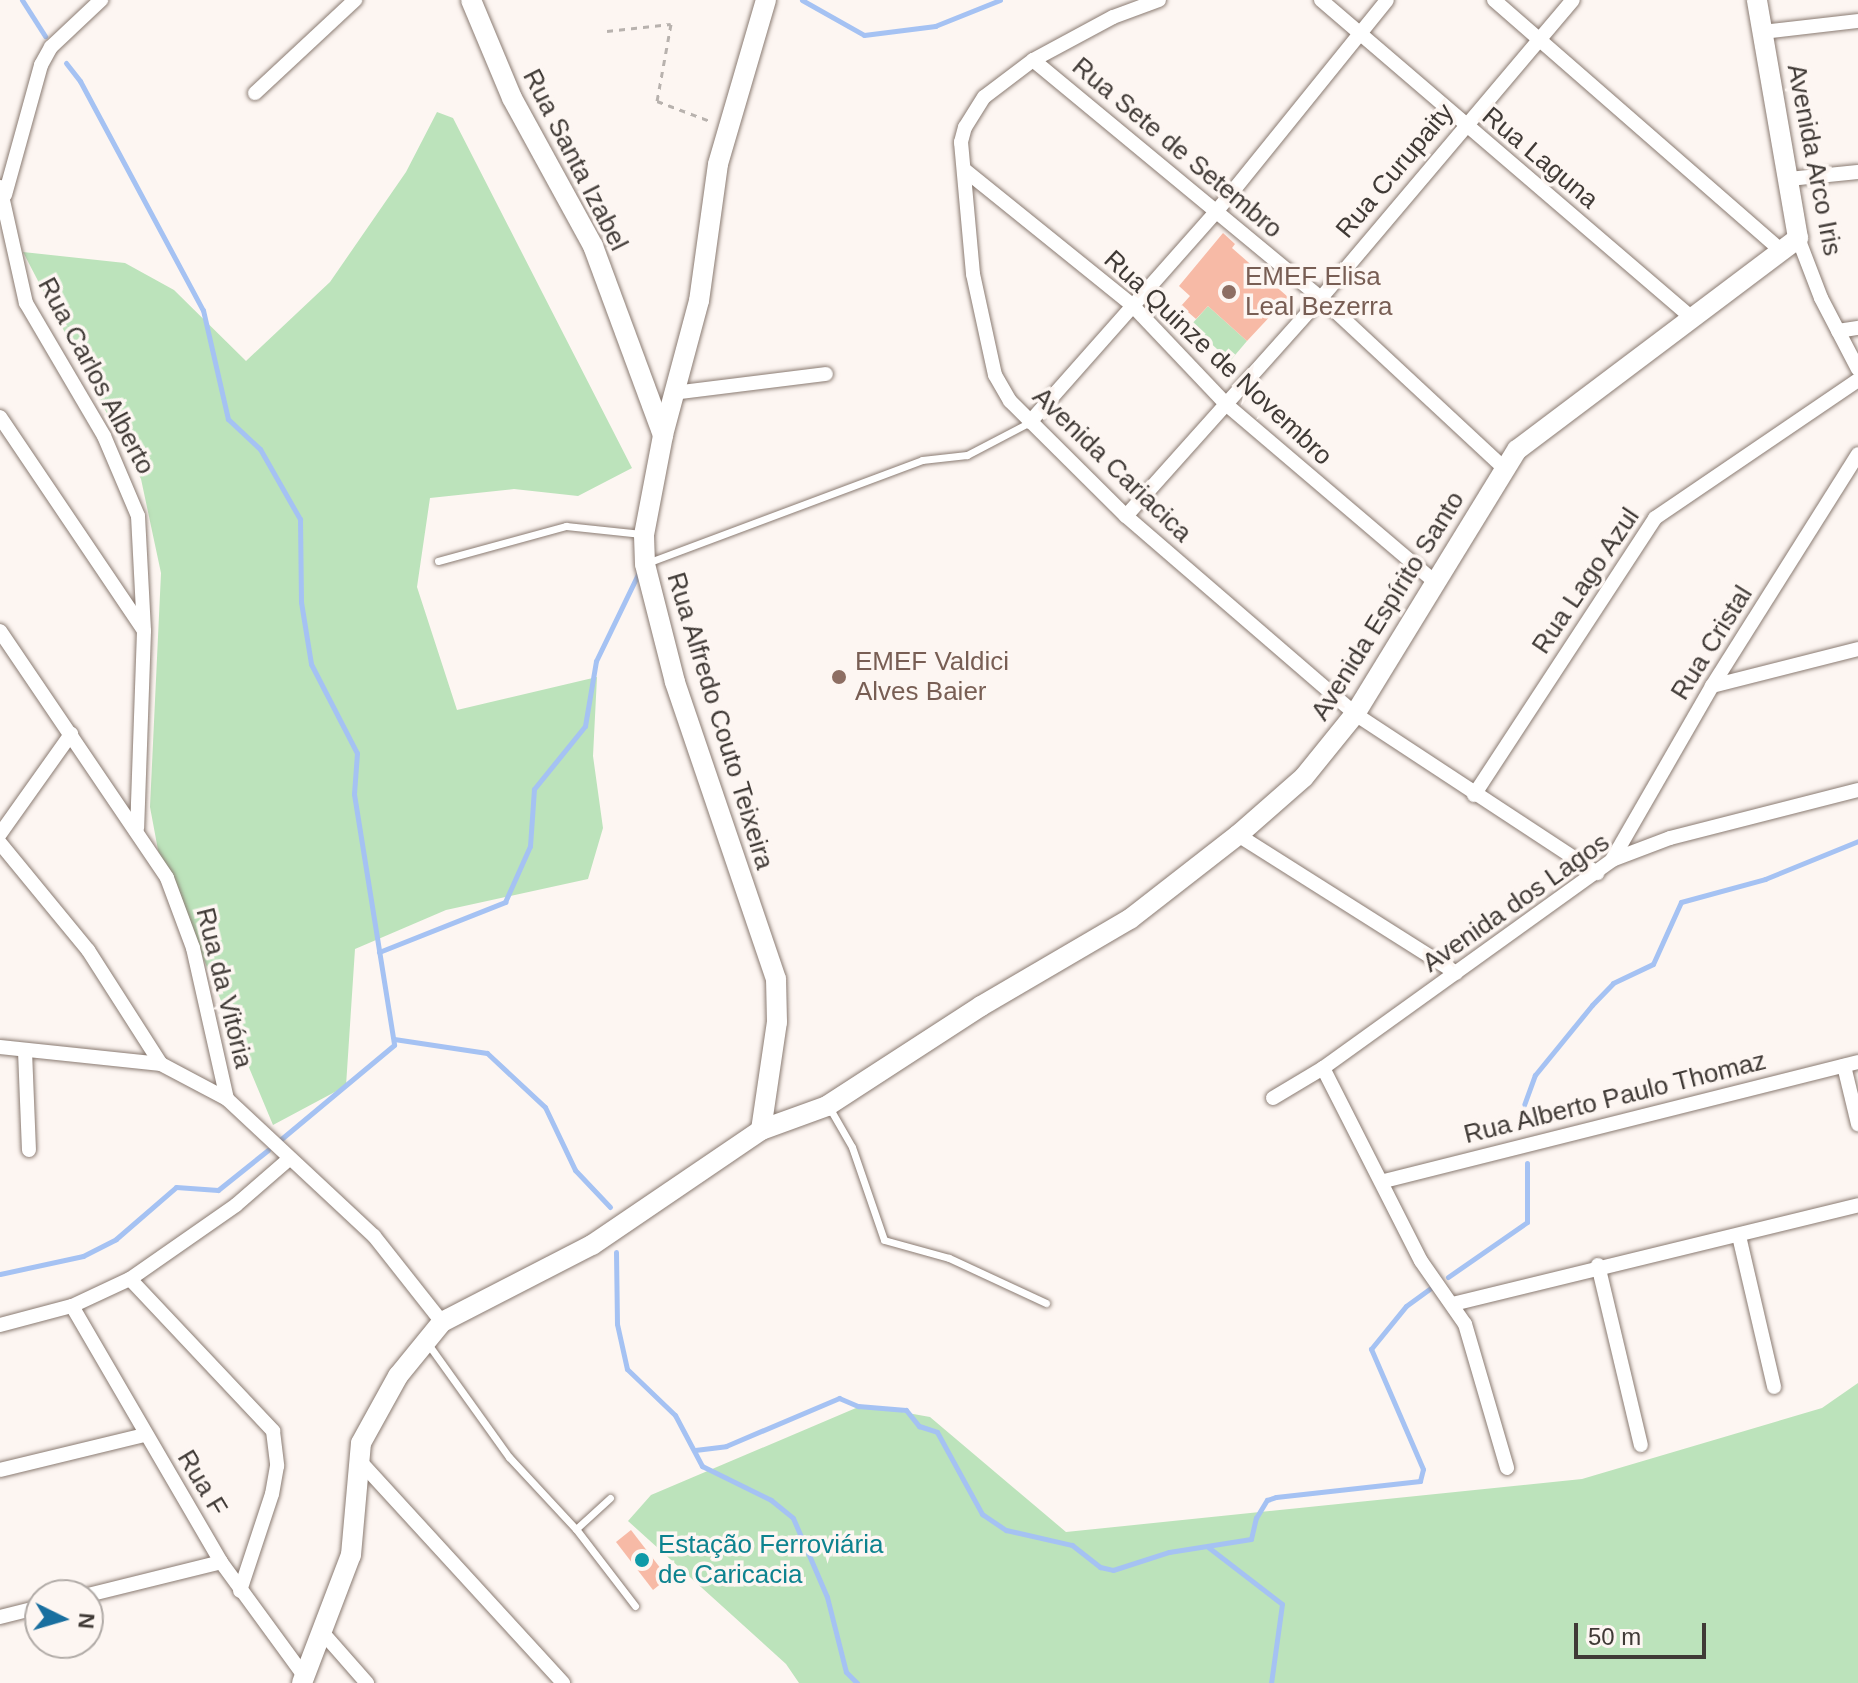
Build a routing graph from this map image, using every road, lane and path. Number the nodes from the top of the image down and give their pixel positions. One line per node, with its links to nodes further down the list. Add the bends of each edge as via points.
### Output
1 (101, 0): 23 (street, via 51,47 41,65)
2 (355, 0): 17 (street)
3 (471, 0): 38 (street, Rua Santa Izabel, via 512,98 593,246)
4 (766, 0): 19 (street, Rua Alfredo Couto Teixeira)
5 (1159, 0): 16 (street, Avenida Cariacica, via 1113,17)
6 (1321, 0): 14 (street, Rua Laguna)
7 (1387, 0): 14 (street)
8 (1494, 0): 15 (street)
9 (1573, 0): 15 (street, Rua Curupaity)
10 (1757, 0): 13 (street, Avenida Arco Iris)
11 (1858, 21): 13 (street)
12 (607, 31): 19 (path, via 671,24 657,101)
13 (1763, 32): 22 (street, Avenida Arco Iris)
14 (1358, 34): 18 (street, Rua Laguna); 24 (street)
15 (1537, 42): 18 (street, Rua Curupaity); 25 (street)
16 (1033, 60): 20 (street, Avenida Cariacica, via 973,110 961,142); 24 (street, Rua Sete de Setembro)
17 (255, 93)
18 (1464, 126): 26 (street, Rua Curupaity); 28 (street, Rua Laguna)
19 (727, 128): 34 (street, Rua Alfredo Couto Teixeira, via 699,301)
20 (966, 171): 27 (street, Rua Quinze de Novembro); 37 (street, Avenida Cariacica, via 964,192 985,345 1010,401)
21 (1858, 172): 22 (street)
22 (1789, 179): 25 (street, Avenida Arco Iris)
23 (2, 191): 47 (street, Rua Carlos Alberto, via 12,257 26,303 104,436 138,516)
24 (1216, 212): 26 (street, Rua Sete de Setembro); 27 (street)
25 (1790, 244): 28 (street, Avenida Espírito Santo); 30 (street, Avenida Arco Iris)
26 (1321, 298): 35 (street, Rua Curupaity); 40 (street, Rua Sete de Setembro)
27 (1132, 305): 35 (street, Rua Quinze de Novembro); 37 (street)
28 (1693, 319): 40 (street, Avenida Espírito Santo, via 1533,434)
29 (1858, 328): 30 (street)
30 (1838, 331): 31 (street, Avenida Arco Iris)
31 (1858, 369)
32 (826, 374): 34 (street)
33 (1858, 380): 53 (street, Rua Lago Azul, via 1655,518)
34 (673, 393): 38 (street, Rua Alfredo Couto Teixeira)
35 (1227, 405): 41 (street, Rua Curupaity); 45 (street, Rua Quinze de Novembro)
36 (0, 417): 47 (street)
37 (1030, 422): 41 (street, Avenida Cariacica); 44 (lane, via 967,455 922,460)
38 (663, 435): 42 (street, Rua Alfredo Couto Teixeira)
39 (1858, 454): 49 (street, Rua Cristal)
40 (1503, 467): 45 (street, Avenida Espírito Santo)
41 (1126, 516): 50 (street, Avenida Cariacica)
42 (644, 535): 43 (lane, via 566,526); 44 (street, Rua Alfredo Couto Teixeira)
43 (438, 561)
44 (645, 564): 70 (street, Rua Alfredo Couto Teixeira, via 675,682 776,979 777,1022)
45 (1436, 583): 50 (street, Avenida Espírito Santo)
46 (0, 631): 51 (street, Rua da Vitória)
47 (144, 631): 54 (street, Rua Carlos Alberto)
48 (1858, 649): 49 (street)
49 (1712, 686): 58 (street, Rua Cristal)
50 (1355, 714): 53 (street, Avenida Cariacica); 56 (street, Avenida Espírito Santo, via 1304,777)
51 (71, 734): 54 (street, Rua da Vitória); 55 (street)
52 (1858, 790): 58 (street, Avenida dos Lagos, via 1670,838)
53 (1474, 795): 59 (street, Avenida Cariacica)
54 (137, 829): 67 (street, Rua da Vitória, via 180,908)
55 (0, 834)
56 (1238, 835): 60 (street); 68 (street, Avenida Espírito Santo, via 1130,919 981,1006)
57 (0, 843): 63 (street, via 88,950)
58 (1612, 860): 59 (street, Avenida dos Lagos)
59 (1597, 873): 60 (street, Avenida dos Lagos)
60 (1456, 973): 65 (street, Avenida dos Lagos)
61 (0, 1046): 62 (street)
62 (25, 1051): 63 (street); 71 (street)
63 (161, 1064): 67 (street)
64 (1851, 1064): 69 (street); 73 (street, Rua Alberto Paulo Thomaz)
65 (1323, 1068): 66 (street, Avenida dos Lagos); 73 (street)
66 (1273, 1098)
67 (227, 1099): 72 (street, Rua da Vitória)
68 (827, 1106): 70 (street, Avenida Espírito Santo); 78 (lane, via 852,1147 884,1240 949,1258)
69 (1858, 1124)
70 (761, 1130): 81 (street, Avenida Espírito Santo, via 592,1245)
71 (29, 1150)
72 (288, 1160): 77 (street, via 236,1205); 81 (street, Rua da Vitória, via 374,1236)
73 (1384, 1181): 79 (street, via 1421,1261)
74 (1858, 1205): 75 (street)
75 (1739, 1236): 76 (street); 84 (street)
76 (1598, 1265): 79 (street); 86 (street)
77 (130, 1279): 80 (street); 94 (street, via 273,1431 277,1466 272,1494)
78 (1046, 1303)
79 (1453, 1304): 88 (street, via 1471,1340)
80 (72, 1306): 82 (street); 85 (street, Rua F)
81 (442, 1322): 83 (street, Avenida Espírito Santo)
82 (0, 1325)
83 (425, 1340): 87 (street, Avenida Espírito Santo, via 384,1400); 91 (lane, via 509,1457)
84 (1774, 1387)
85 (145, 1435): 89 (street); 92 (street, Rua F)
86 (1641, 1445)
87 (357, 1458): 98 (street, via 354,1539); 101 (street)
88 (1507, 1468)
89 (0, 1470)
90 (610, 1498): 91 (lane)
91 (576, 1529): 95 (lane)
92 (221, 1562): 93 (street); 94 (street, Rua F)
93 (104, 1591)
94 (240, 1591): 99 (street, Rua F)
95 (635, 1606)
96 (24, 1611): 97 (street)
97 (0, 1617)
98 (323, 1633): 99 (street); 100 (street)
99 (303, 1680)
100 (367, 1683)
101 (563, 1683)

